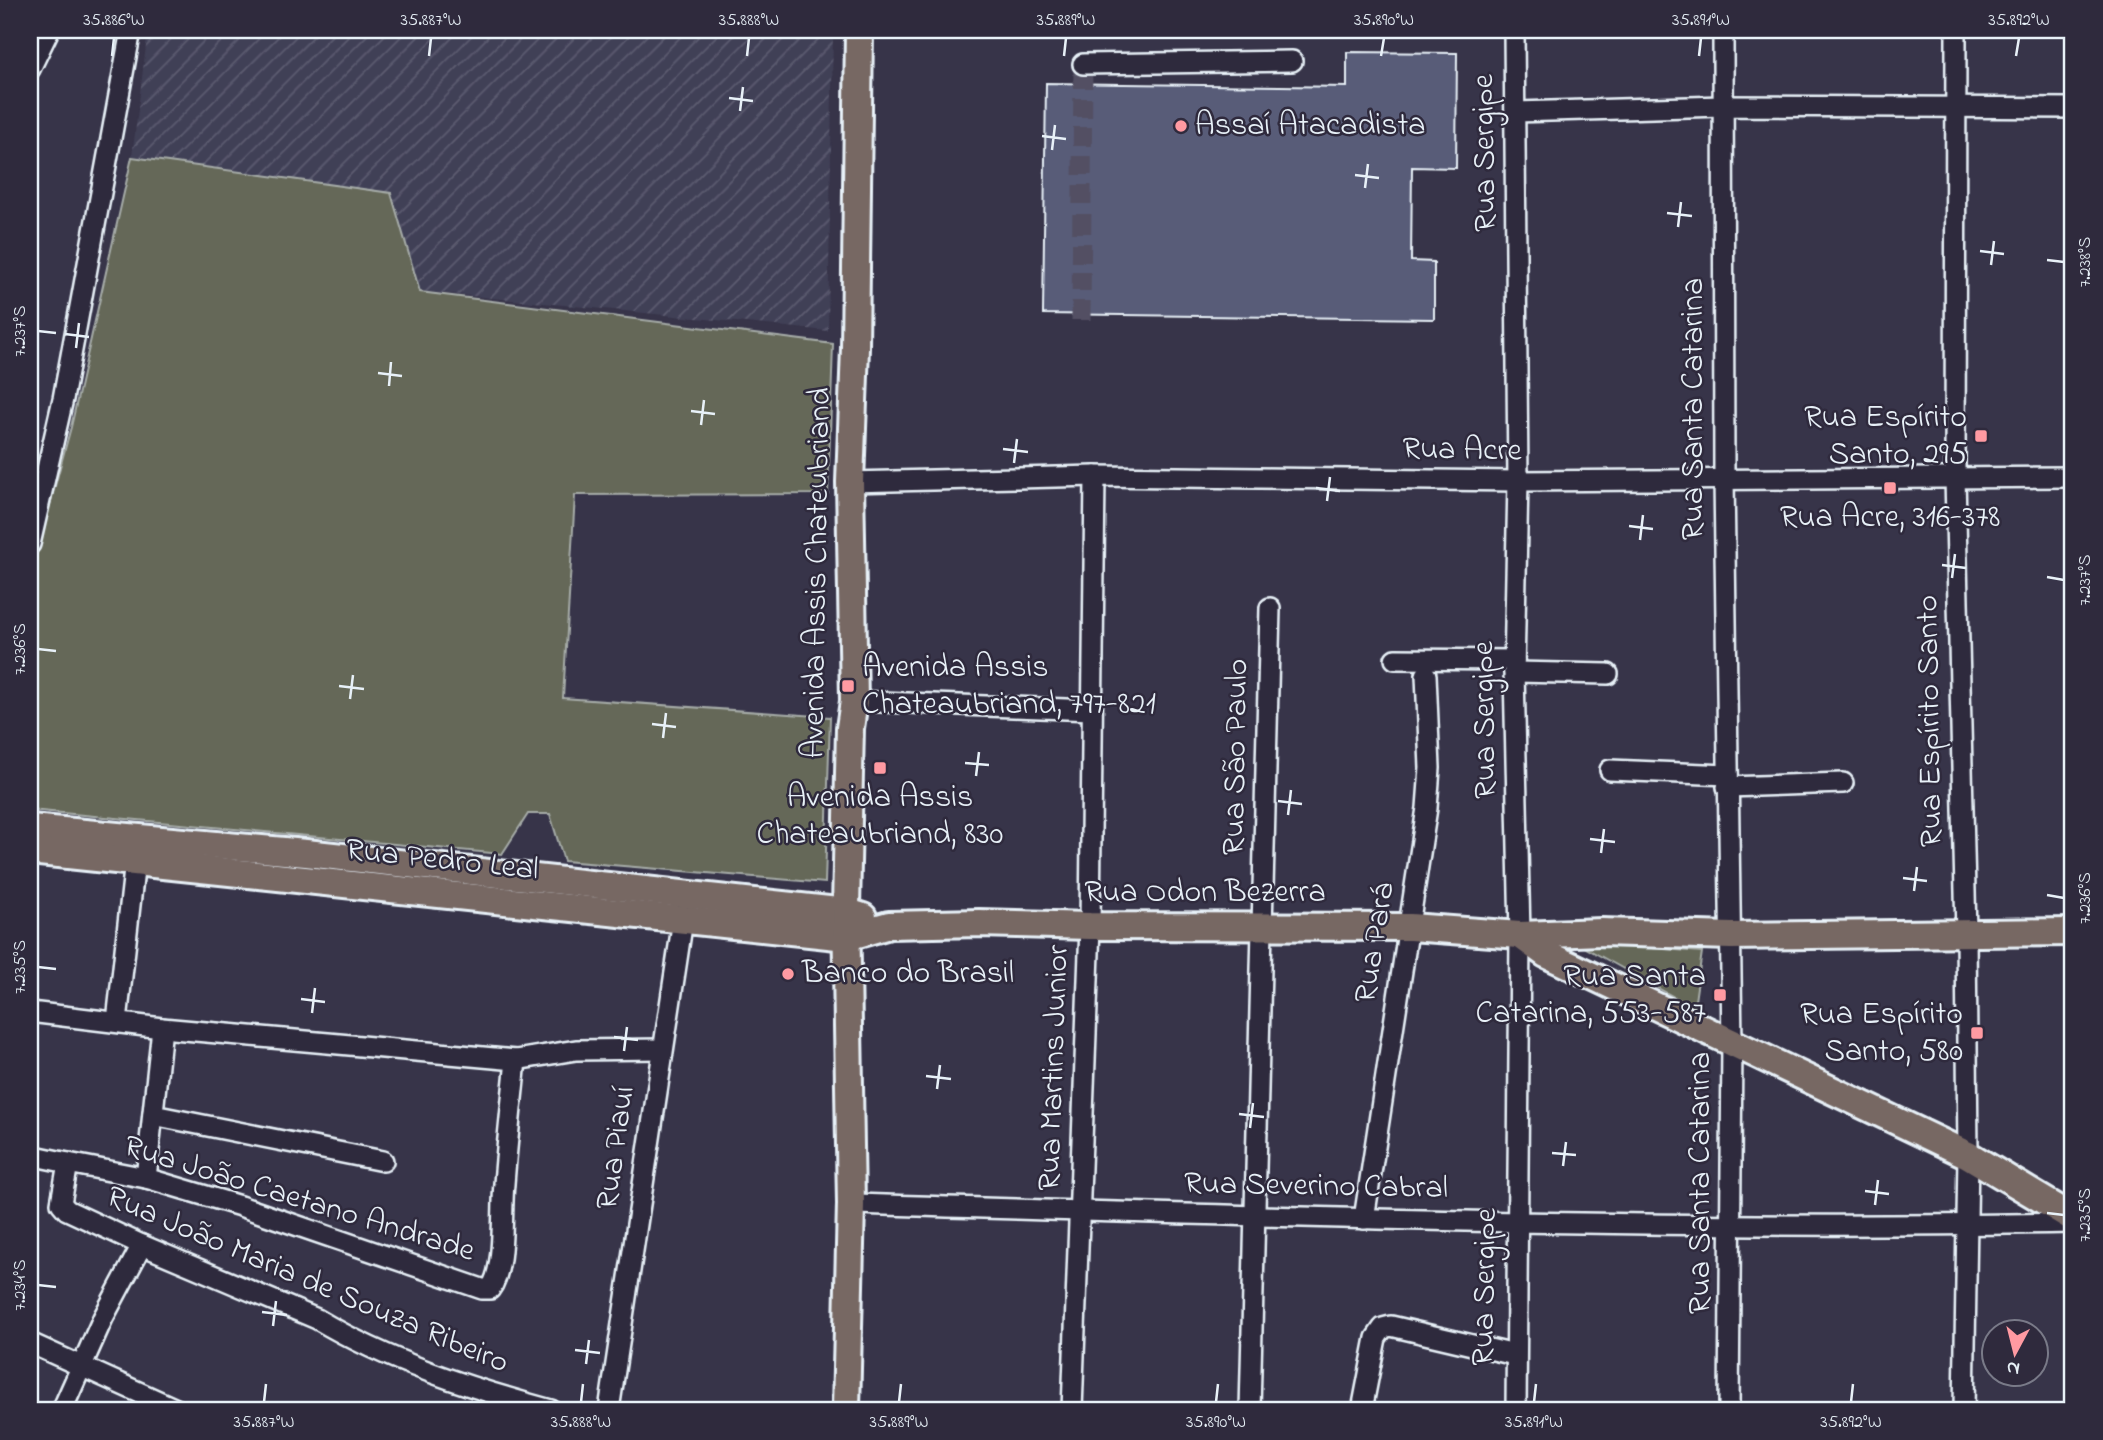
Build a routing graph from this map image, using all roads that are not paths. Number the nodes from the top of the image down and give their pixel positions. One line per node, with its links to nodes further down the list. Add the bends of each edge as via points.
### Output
1 (49, 30): 9 (street)
2 (131, 30): 20 (street)
3 (859, 30): 19 (main road, Avenida Assis Chateubriand)
4 (1514, 30): 13 (street, Rua Sergipe)
5 (1723, 30): 10 (street, Rua Santa Catarina)
6 (1956, 30): 11 (street, Rua Espírito Santo)
7 (1292, 61): 8 (street)
8 (1083, 64)
9 (30, 69)
10 (1723, 106): 11 (street); 13 (street); 17 (street, Rua Santa Catarina)
11 (1956, 106): 12 (street); 15 (street, Rua Espírito Santo)
12 (2073, 108)
13 (1516, 112): 18 (street, Rua Sergipe)
14 (1095, 476): 18 (street, Rua Acre); 19 (street, Rua Acre); 27 (street, Rua Martins Junior)
15 (1955, 477): 16 (street, Rua Acre); 17 (street, Rua Acre); 40 (street, Rua Espírito Santo)
16 (2073, 477)
17 (1724, 479): 18 (street, Rua Acre); 29 (street, Rua Santa Catarina)
18 (1518, 481): 23 (street, Rua Sergipe)
19 (850, 482): 26 (main road, Avenida Assis Chateubriand)
20 (30, 544)
21 (1270, 608): 37 (street, Rua São Paulo)
22 (1395, 659): 23 (street)
23 (1514, 666): 24 (street); 41 (street, Rua Sergipe)
24 (1608, 674)
25 (1426, 675): 38 (street, Rua Pará, via 1429,782)
26 (854, 701): 27 (street); 35 (main road, Avenida Assis Chateubriand)
27 (1092, 710): 36 (street, Rua Martins Junior)
28 (1610, 770): 29 (street)
29 (1727, 781): 30 (street); 42 (street, Rua Santa Catarina)
30 (1843, 783)
31 (30, 828): 32 (main road, Rua Pedro Leal)
32 (136, 849): 33 (main road, Rua Pedro Leal); 34 (main road, Rua Pedro Leal, via 319,854); 44 (street)
33 (30, 851)
34 (685, 908): 35 (main road, Rua Pedro Leal); 47 (street, Rua Piauí)
35 (847, 924): 36 (main road, Rua Odon Bezerra); 55 (main road, Avenida Assis Chateubriand)
36 (1090, 926): 37 (main road, Rua Odon Bezerra); 56 (street, Rua Martins Junior)
37 (1263, 926): 38 (main road, Rua Odon Bezerra); 57 (street, Rua São Paulo)
38 (1410, 926): 41 (main road, Rua Odon Bezerra); 58 (street, Rua Pará)
39 (2073, 932): 40 (main road, Rua Odon Bezerra)
40 (1966, 933): 42 (main road, Rua Odon Bezerra); 51 (street, Rua Espírito Santo)
41 (1520, 935): 42 (main road, Rua Odon Bezerra); 46 (main road, via 1546,954); 60 (street, Rua Sergipe)
42 (1731, 936): 46 (street, Rua Santa Catarina)
43 (30, 1012): 44 (street)
44 (117, 1021): 45 (street)
45 (162, 1028): 48 (street); 49 (street)
46 (1732, 1044): 51 (main road); 61 (street, Rua Santa Catarina)
47 (662, 1049): 48 (street, via 576,1050); 70 (street, Rua Piauí)
48 (516, 1060): 54 (street, Rua João Caetano Andrade, via 502,1242 497,1277 490,1289)
49 (153, 1115): 52 (street); 54 (street)
50 (30, 1155): 53 (street, Rua João Caetano Andrade)
51 (1968, 1155): 59 (main road); 62 (street, Rua Espírito Santo)
52 (383, 1161)
53 (68, 1163): 54 (street, Rua João Caetano Andrade); 63 (street, Rua João Maria de Souza Ribeiro, via 61,1203 67,1210)
54 (146, 1178)
55 (851, 1204): 56 (street, Rua Severino Cabral); 71 (main road, Avenida Assis Chateubriand)
56 (1080, 1211): 57 (street, Rua Severino Cabral); 72 (street, Rua Martins Junior)
57 (1255, 1216): 58 (street, Rua Severino Cabral); 73 (street, Rua São Paulo)
58 (1364, 1219): 60 (street, Rua Severino Cabral)
59 (2073, 1220): 62 (street, Rua Severino Cabral)
60 (1517, 1222): 61 (street, Rua Severino Cabral); 65 (street, Rua Sergipe)
61 (1732, 1225): 62 (street, Rua Severino Cabral); 76 (street, Rua Santa Catarina)
62 (1966, 1225): 77 (street, Rua Espírito Santo)
63 (142, 1245): 66 (street); 69 (street, Rua João Maria de Souza Ribeiro, via 450,1380)
64 (30, 1343): 66 (street)
65 (1515, 1355): 74 (street, via 1391,1326 1383,1328 1376,1338); 75 (street, Rua Sergipe)
66 (81, 1367): 67 (street); 68 (street)
67 (62, 1410)
68 (178, 1410)
69 (551, 1410)
70 (608, 1410)
71 (846, 1410)
72 (1072, 1410)
73 (1250, 1410)
74 (1363, 1410)
75 (1516, 1410)
76 (1729, 1410)
77 (1964, 1410)

